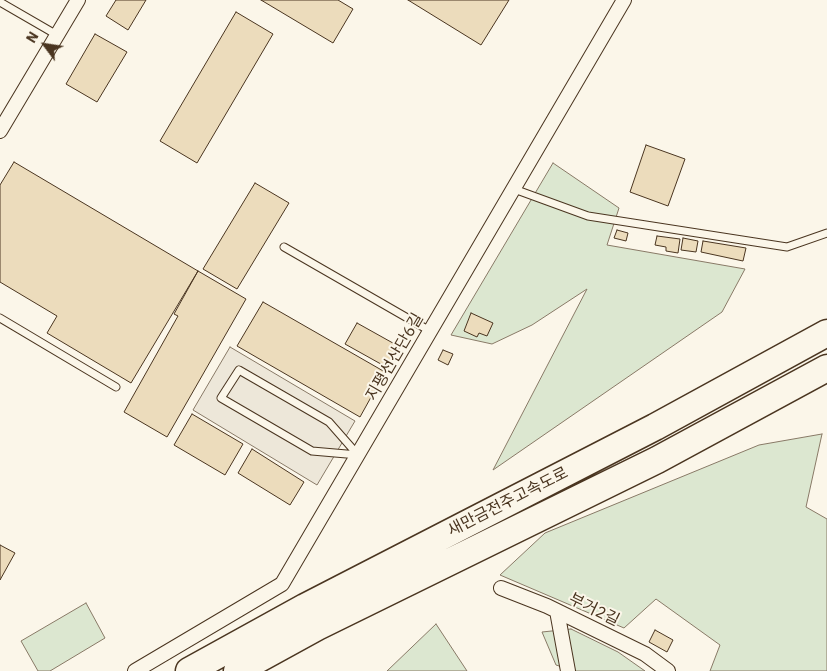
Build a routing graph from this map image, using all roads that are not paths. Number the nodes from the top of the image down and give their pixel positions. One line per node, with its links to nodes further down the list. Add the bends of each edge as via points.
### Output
1 (78, 0): 4 (street)
2 (624, 0): 6 (street, 지평선산단6길)
3 (0, 2): 4 (lane)
4 (58, 35): 5 (street)
5 (0, 132)
6 (514, 189): 7 (lane, via 588,216 786,247); 10 (street, 지평선산단6길)
7 (827, 232)
8 (284, 247): 10 (lane)
9 (0, 318): 13 (lane)
10 (430, 331): 14 (street, 지평선산단6길)
11 (827, 333): 18 (highway, 새만금전주고속도로)
12 (827, 368): 19 (highway, 새만금전주고속도로, via 657,460 317,627)
13 (116, 387)
14 (358, 455): 14 (lane, via 312,451 221,398 239,370 329,422); 17 (street, 지평선산단6길, via 282,584)
15 (501, 588): 16 (street, 부거2길)
16 (557, 611): 20 (street); 21 (street, 부거2길, via 645,654)
17 (135, 671)
18 (189, 671)
19 (237, 671)
20 (568, 671)
21 (668, 671)

